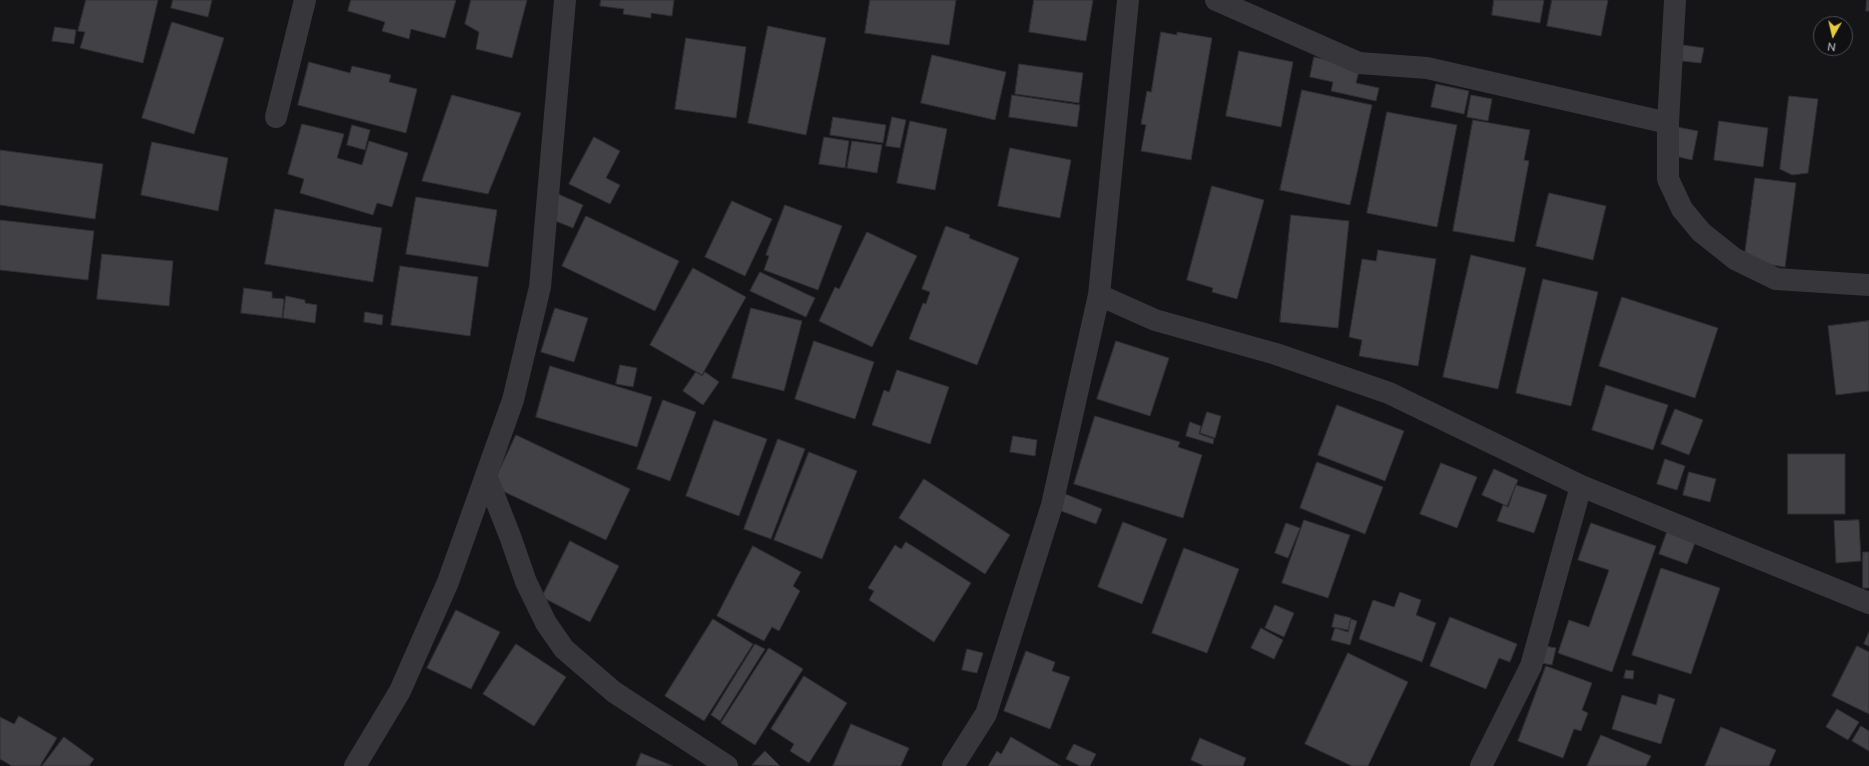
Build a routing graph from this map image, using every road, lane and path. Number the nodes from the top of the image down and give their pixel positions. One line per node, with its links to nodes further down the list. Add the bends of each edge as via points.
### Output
1 (305, 0): 6 (street)
2 (565, 0): 10 (street, via 540,286 513,400)
3 (1128, 0): 9 (street)
4 (1216, 0): 7 (street, via 1359,63 1427,68)
5 (1675, 0): 7 (street)
6 (276, 117)
7 (1668, 123): 8 (street, via 1668,179 1682,209 1701,232 1735,259 1776,279)
8 (1869, 285)
9 (1098, 295): 11 (street, via 1155,320 1276,354 1389,393); 15 (street, via 1050,512 986,714)
10 (486, 475): 13 (street, via 448,582 400,691); 14 (street, via 526,582 546,623 564,649 614,692)
11 (1581, 486): 12 (street); 16 (street, via 1531,666)
12 (1869, 603)
13 (355, 766)
14 (727, 766)
15 (954, 766)
16 (1481, 766)

